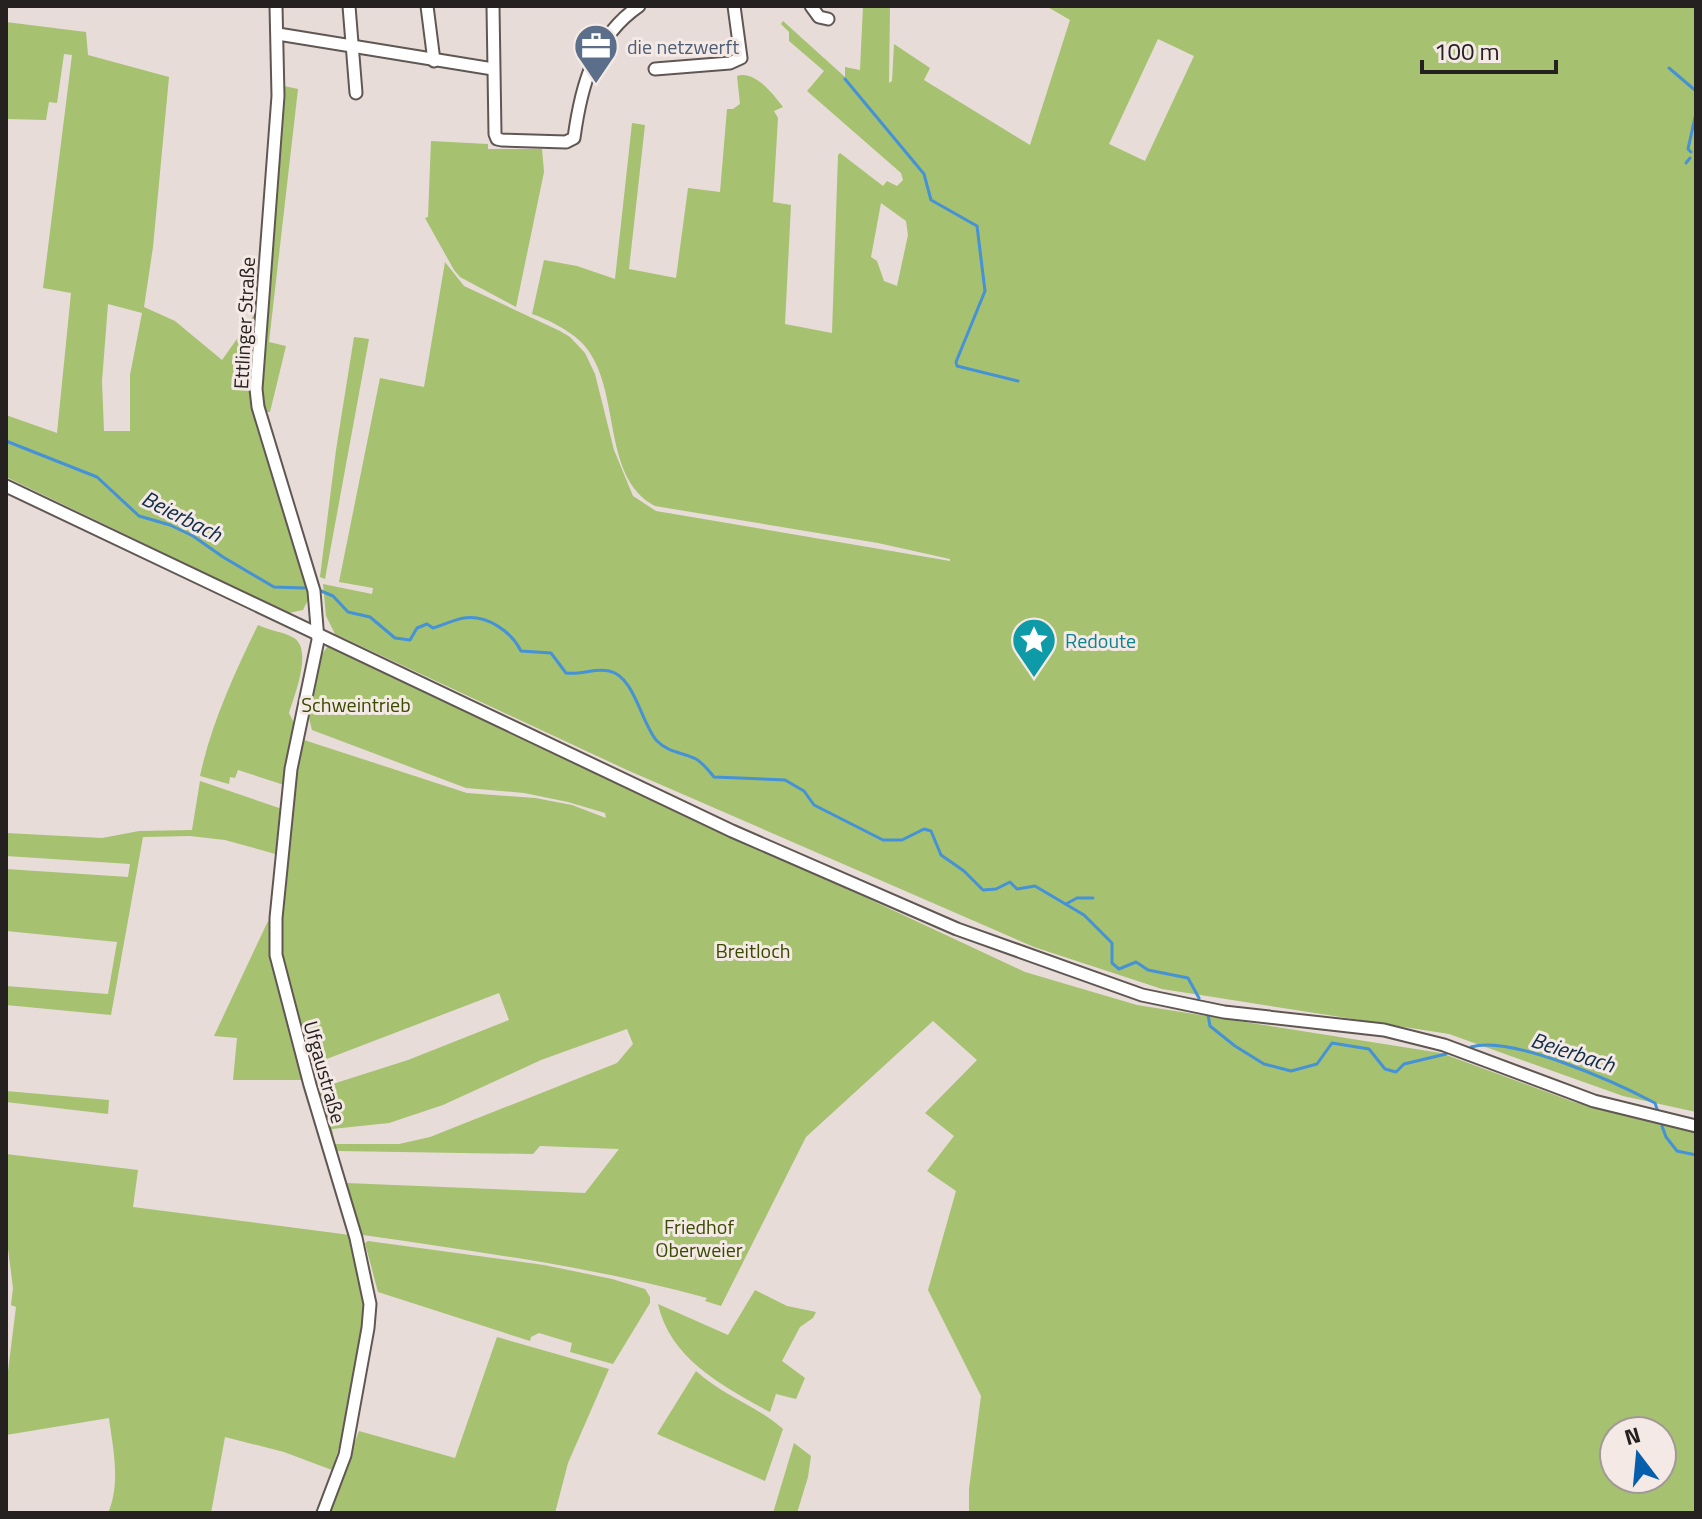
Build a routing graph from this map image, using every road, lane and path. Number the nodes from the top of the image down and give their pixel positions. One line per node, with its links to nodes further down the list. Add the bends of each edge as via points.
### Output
1 (276, 6): 9 (street, Ettlinger Straße)
2 (349, 6): 10 (street)
3 (427, 6): 11 (street)
4 (493, 6): 12 (street)
5 (639, 6): 12 (street, via 604,40 579,99 572,141 497,139)
6 (734, 6): 13 (street, via 741,58)
7 (811, 6): 8 (street)
8 (828, 19)
9 (278, 34): 10 (street); 16 (street, Ettlinger Straße, via 256,389 314,591)
10 (353, 47): 11 (street); 14 (street)
11 (434, 61): 12 (street)
12 (493, 69)
13 (655, 69)
14 (356, 93)
15 (6, 486): 16 (street)
16 (316, 634): 17 (street, via 746,838 1056,966 1181,1005 1384,1030 1444,1045 1594,1101); 18 (street, Ufgaustraße, via 291,769 276,955 370,1304 345,1455)
17 (1696, 1126)
18 (323, 1513)

